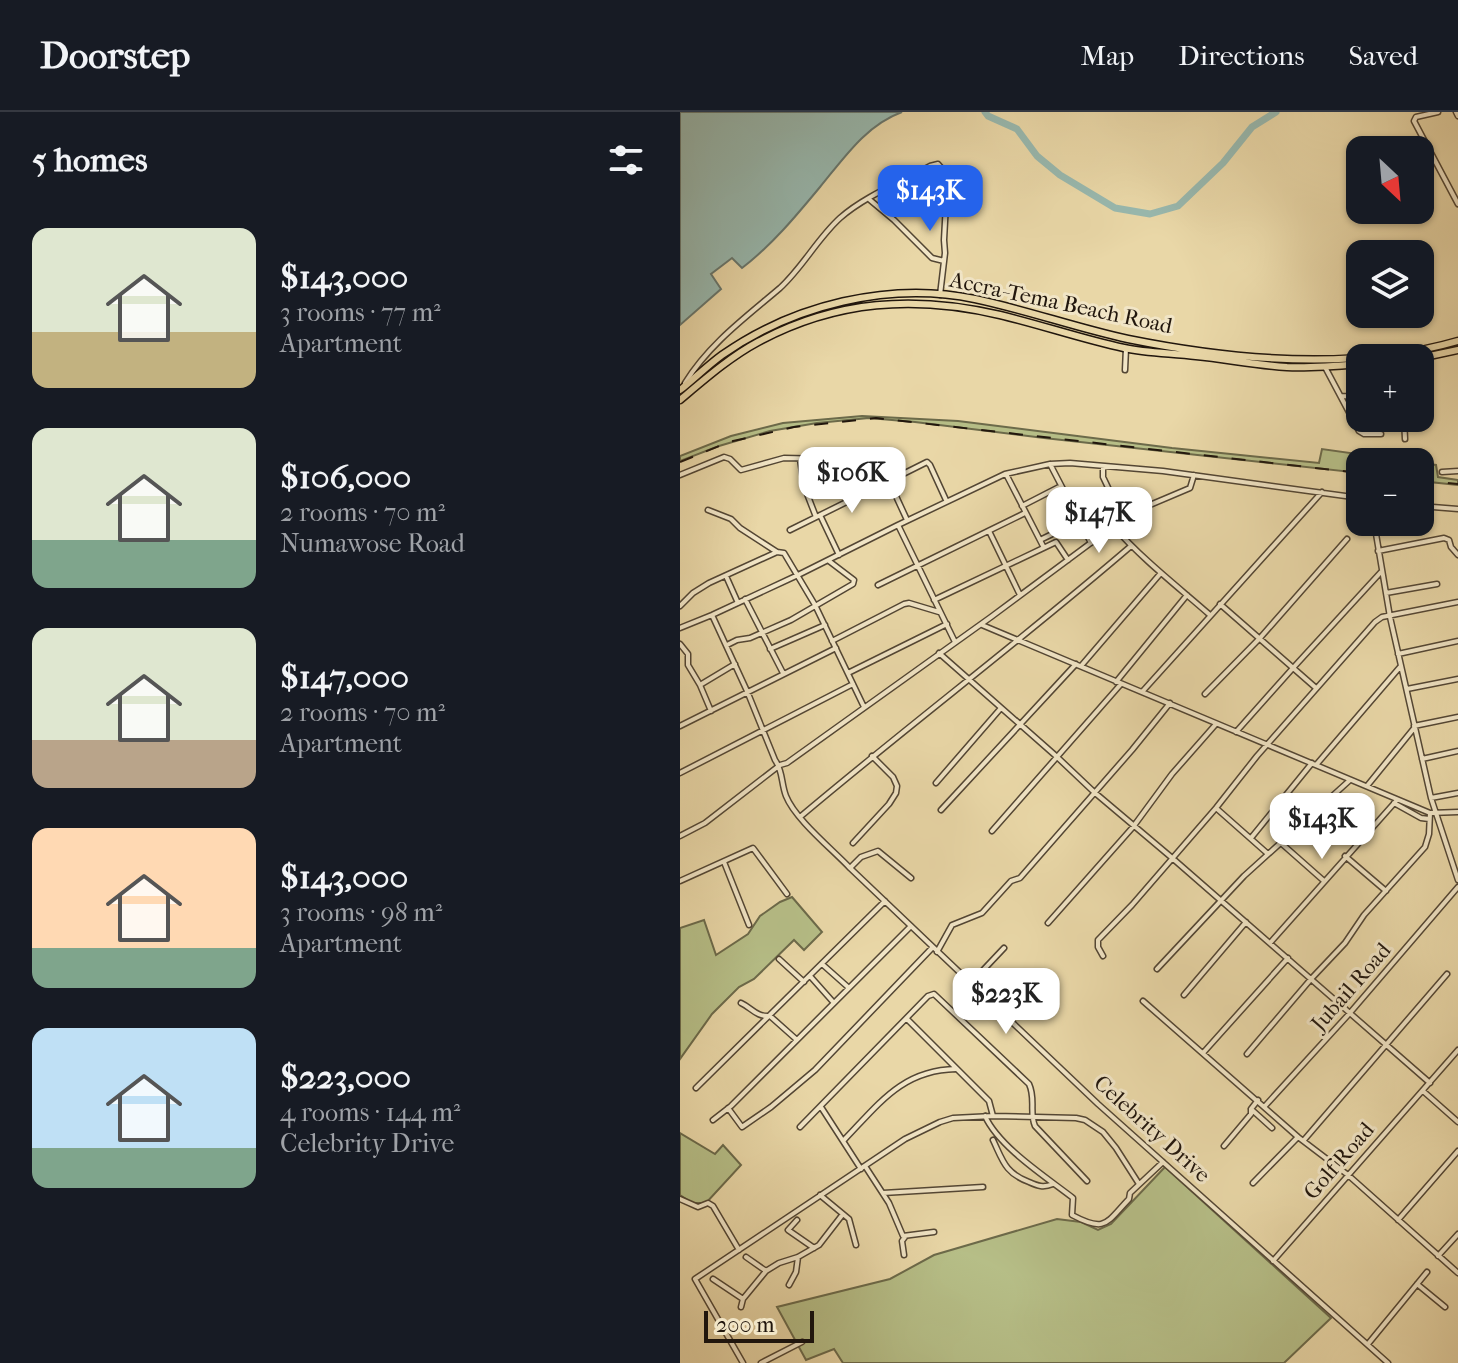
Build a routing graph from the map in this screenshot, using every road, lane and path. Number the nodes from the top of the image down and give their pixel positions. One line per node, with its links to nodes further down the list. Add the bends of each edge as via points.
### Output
1 (1438, 112): 3 (street, via 1414,121)
2 (869, 199): 4 (street, via 932,258); 4 (street, via 930,166 941,166 947,178); 15 (street, via 841,218 788,279 717,343)
3 (1458, 204)
4 (944, 261): 5 (street)
5 (940, 295): 6 (main road); 7 (main road, Accra-Tema Beach Road); 15 (main road, Accra-Tema Beach Road, via 883,295 805,313 749,338)
6 (939, 304): 9 (main road, Accra-Tema Beach Road); 18 (main road, Accra-Tema Beach Road, via 871,305 809,319 742,352)
7 (1127, 339): 8 (main road, Accra-Tema Beach Road, via 1287,360 1403,353); 9 (main road)
8 (1458, 341)
9 (1126, 348): 13 (main road, Accra-Tema Beach Road); 14 (street)
10 (1458, 350): 11 (main road)
11 (1434, 355)
12 (1346, 365): 13 (main road, Accra-Tema Beach Road)
13 (1325, 367): 16 (street)
14 (1125, 370)
15 (681, 390)
16 (1341, 396): 17 (street); 20 (street, via 1361,433)
17 (1346, 396)
18 (680, 400)
19 (1405, 432): 21 (street)
20 (1381, 434)
21 (1405, 439)
22 (852, 458): 23 (street)
23 (800, 459): 29 (street, via 741,470 724,457); 41 (street, via 804,486)
24 (1050, 464): 25 (street); 28 (street); 32 (street)
25 (1103, 466): 30 (street); 42 (street)
26 (1458, 471): 27 (street)
27 (1442, 472)
28 (1005, 474): 35 (street); 36 (street)
29 (680, 475)
30 (1194, 475): 33 (street); 42 (street, via 1190,488)
31 (889, 481): 35 (street, via 927,462); 41 (street); 43 (street)
32 (1061, 486): 36 (street); 44 (street)
33 (1322, 492): 34 (street); 78 (street)
34 (1346, 496)
35 (946, 501): 43 (street)
36 (1022, 506): 40 (street)
37 (1434, 507): 38 (street)
38 (1458, 509)
39 (708, 510): 58 (street, via 731,519)
40 (1025, 513): 48 (street); 52 (street)
41 (818, 516): 47 (street); 59 (street)
42 (1123, 519): 46 (street)
43 (907, 521): 45 (street)
44 (1079, 521): 49 (street); 54 (street)
45 (898, 525): 59 (street); 64 (street)
46 (1113, 526): 54 (street); 56 (street)
47 (790, 530)
48 (989, 531): 63 (street); 64 (street)
49 (1053, 534): 52 (street); 53 (street)
50 (1376, 536): 57 (street)
51 (1347, 539): 90 (street)
52 (1040, 540): 55 (street)
53 (1056, 542): 55 (street); 62 (street)
54 (1091, 543): 62 (street)
55 (1043, 546): 63 (street)
56 (1131, 546): 66 (street); 91 (street)
57 (1378, 551): 60 (street, via 1444,538); 65 (street)
58 (777, 552): 67 (street, via 784,553); 68 (street)
59 (839, 555): 61 (street)
60 (1458, 555)
61 (828, 560): 67 (street); 79 (street, via 854,583)
62 (1068, 560): 72 (street)
63 (1005, 565): 72 (street); 75 (street)
64 (918, 566): 70 (street); 75 (street)
65 (1381, 572): 71 (street); 104 (street)
66 (1160, 574): 73 (street); 102 (street)
67 (798, 575): 74 (street); 79 (street)
68 (726, 576): 77 (street); 80 (street)
69 (1437, 584): 71 (street)
70 (878, 585)
71 (1386, 593): 84 (street)
72 (1020, 595): 87 (street)
73 (1187, 595): 83 (street); 109 (street)
74 (745, 599): 77 (street); 89 (street)
75 (934, 600): 81 (street)
76 (1458, 602): 84 (street)
77 (738, 603): 82 (street)
78 (1220, 604): 83 (street); 90 (street)
79 (815, 605): 86 (street); 89 (street)
80 (680, 606)
81 (941, 613): 85 (street); 92 (street, via 904,604)
82 (712, 615): 88 (street); 96 (street, Celebrity Drive)
83 (1210, 615): 115 (street)
84 (1390, 617): 100 (street); 112 (street, via 1375,622)
85 (947, 624): 94 (street); 106 (street)
86 (825, 625): 92 (street); 98 (street)
87 (980, 625): 91 (street); 94 (street)
88 (680, 628)
89 (763, 632): 96 (street); 98 (street)
90 (1260, 638): 104 (street); 116 (street)
91 (1018, 639): 102 (street); 107 (street)
92 (832, 641): 97 (street)
93 (1458, 641): 100 (street)
94 (955, 642): 99 (street)
95 (680, 644): 111 (street)
96 (727, 645): 101 (street, Celebrity Drive)
97 (836, 648): 105 (street); 106 (street)
98 (770, 649): 105 (street)
99 (939, 653): 107 (street); 118 (street)
100 (1398, 654): 103 (street)
101 (735, 664): 111 (street); 114 (street, Celebrity Drive)
102 (1078, 665): 109 (street); 122 (street)
103 (1400, 667): 113 (street); 133 (street)
104 (1293, 668): 112 (street); 127 (street)
105 (783, 673): 114 (street)
106 (847, 673): 110 (street)
107 (969, 679): 119 (street); 130 (street)
108 (1458, 679): 113 (street)
109 (1119, 683): 115 (street); 131 (street)
110 (853, 684): 118 (street); 126 (street)
111 (700, 685): 120 (street)
112 (1316, 688): 128 (street)
113 (1407, 689): 125 (street)
114 (747, 691): 120 (street); 126 (street, Celebrity Drive)
115 (1142, 692): 117 (street)
116 (1205, 694)
117 (1170, 703): 123 (street); 139 (street)
118 (864, 707): 134 (street)
119 (1001, 708): 122 (street); 137 (street)
120 (711, 711): 124 (street)
121 (1458, 717): 125 (street)
122 (1019, 724): 131 (street); 144 (street)
123 (1216, 724): 127 (street); 149 (street)
124 (680, 726)
125 (1415, 726): 132 (street); 138 (street)
126 (763, 731): 134 (street, Celebrity Drive); 135 (street)
127 (1236, 732): 128 (street)
128 (1267, 745): 133 (street); 143 (street)
129 (1458, 751): 132 (street)
130 (872, 756): 148 (street); 153 (street, via 893,777 896,793)
131 (1056, 756): 139 (street); 150 (street)
132 (1422, 759): 141 (street)
133 (1314, 764): 136 (street); 152 (street)
134 (780, 765): 148 (street, Celebrity Drive, via 786,796); 151 (street)
135 (680, 773)
136 (1350, 780): 138 (street); 154 (street)
137 (936, 783)
138 (1367, 786): 142 (street)
139 (1094, 792): 149 (street); 176 (street, via 1020,878 982,913 952,925)
140 (1458, 793): 141 (street)
141 (1431, 798): 146 (street)
142 (1395, 802): 147 (street); 156 (street)
143 (1216, 808): 152 (street); 157 (street)
144 (941, 810)
145 (1458, 812): 146 (street)
146 (1436, 814): 147 (street); 159 (street)
147 (1430, 816): 166 (street, via 1425,847)
148 (800, 817): 160 (street, Celebrity Drive)
149 (1133, 827): 157 (street); 171 (street)
150 (992, 831)
151 (680, 836)
152 (1251, 838): 155 (street)
153 (853, 843)
154 (1280, 843): 155 (street); 164 (street)
155 (1268, 854): 168 (street)
156 (1345, 856): 164 (street); 166 (street)
157 (1171, 857): 168 (street); 177 (street, via 1098,940)
158 (724, 862): 163 (street); 167 (street, via 753,848); 172 (street)
159 (1455, 866): 162 (street)
160 (850, 868): 161 (street, via 878,851); 169 (street, Celebrity Drive)
161 (911, 878)
162 (1458, 880)
163 (680, 881)
164 (1324, 881): 174 (street)
165 (1458, 887): 192 (street, Jubail Road)
166 (1386, 891): 184 (street)
167 (787, 894)
168 (1220, 900): 170 (street); 181 (street)
169 (885, 901): 173 (street, Celebrity Drive); 180 (street)
170 (1246, 922): 174 (street); 188 (street)
171 (1048, 923)
172 (749, 925)
173 (911, 926): 176 (street, Celebrity Drive); 187 (street)
174 (1270, 943): 178 (street)
175 (1004, 948): 186 (street)
176 (935, 950): 186 (street, Celebrity Drive); 207 (street, via 803,1081 742,1127)
177 (1103, 956)
178 (1288, 958): 184 (street); 198 (street)
179 (779, 959): 185 (street)
180 (822, 964): 183 (street); 187 (street)
181 (1157, 969)
182 (1447, 974): 196 (street)
183 (810, 976): 185 (street); 191 (street)
184 (1311, 979): 192 (street); 199 (street)
185 (804, 982): 193 (street)
186 (970, 984): 222 (street, Celebrity Drive)
187 (849, 988): 191 (street)
188 (1184, 995)
189 (1143, 1001): 198 (street)
190 (741, 1003): 193 (street)
191 (834, 1003): 195 (street)
192 (1349, 1014): 196 (street); 205 (street, Jubail Road)
193 (770, 1016): 195 (street); 202 (street)
194 (907, 1019): 200 (street); 206 (street); 211 (street, via 928,996 937,995 1029,1084 1034,1098)
195 (797, 1040): 207 (street)
196 (1385, 1045): 201 (street); 219 (street)
197 (1458, 1050): 201 (street, Golf Road)
198 (1203, 1053): 204 (street)
199 (1247, 1054)
200 (956, 1069): 210 (street, via 989,1101); 217 (street, via 896,1087)
201 (1430, 1083): 203 (street, Golf Road)
202 (696, 1088)
203 (1423, 1091): 213 (street); 224 (street, Golf Road)
204 (1258, 1100): 205 (street); 208 (street)
205 (1265, 1106): 216 (street)
206 (821, 1107): 214 (street); 217 (street)
207 (728, 1108): 212 (street)
208 (1251, 1109): 215 (street); 220 (street)
209 (985, 1116): 210 (street); 223 (street, via 940,1122); 227 (street, via 1013,1151)
210 (993, 1116): 211 (street)
211 (1031, 1116): 225 (street, via 1039,1132); 228 (street, via 1076,1118 1096,1126)
212 (713, 1120)
213 (1458, 1122)
214 (800, 1127)
215 (1272, 1128)
216 (1298, 1137): 219 (street); 226 (street)
217 (844, 1140): 223 (street)
218 (993, 1140): 227 (street, via 1014,1176 1042,1187)
219 (1304, 1140): 224 (street)
220 (1224, 1146)
221 (1458, 1151): 235 (street)
222 (1163, 1162): 228 (street); 246 (street, Celebrity Drive)
223 (863, 1167): 230 (street); 231 (street)
224 (1348, 1175): 235 (street); 246 (street, Golf Road)
225 (1087, 1181)
226 (1253, 1183)
227 (1053, 1184): 228 (street, via 1073,1198 1072,1215 1102,1225)
228 (1139, 1184)
229 (983, 1187): 230 (street)
230 (883, 1193): 238 (street)
231 (820, 1195): 233 (street); 241 (street)
232 (680, 1199): 241 (street, via 698,1207 713,1206)
233 (843, 1214): 239 (street, via 851,1222); 240 (street)
234 (797, 1220): 240 (street, via 788,1230)
235 (1398, 1220): 243 (street)
236 (934, 1232): 238 (street)
237 (1458, 1234): 243 (street)
238 (905, 1237): 242 (street)
239 (856, 1245)
240 (814, 1248): 245 (street)
241 (739, 1250): 258 (street, via 695,1279)
242 (904, 1255)
243 (1438, 1256): 249 (street)
244 (746, 1257): 247 (street)
245 (798, 1257): 247 (street); 252 (street)
246 (1273, 1261): 257 (street, Celebrity Drive)
247 (766, 1271): 253 (street)
248 (1427, 1272): 251 (street)
249 (1458, 1273)
250 (713, 1279): 253 (street)
251 (1417, 1284): 255 (street); 257 (street)
252 (789, 1285)
253 (743, 1299): 254 (street)
254 (741, 1307)
255 (1445, 1307)
256 (802, 1342): 259 (street)
257 (1367, 1344): 260 (street, Celebrity Drive)
258 (743, 1363)
259 (761, 1363)
260 (1388, 1363)

